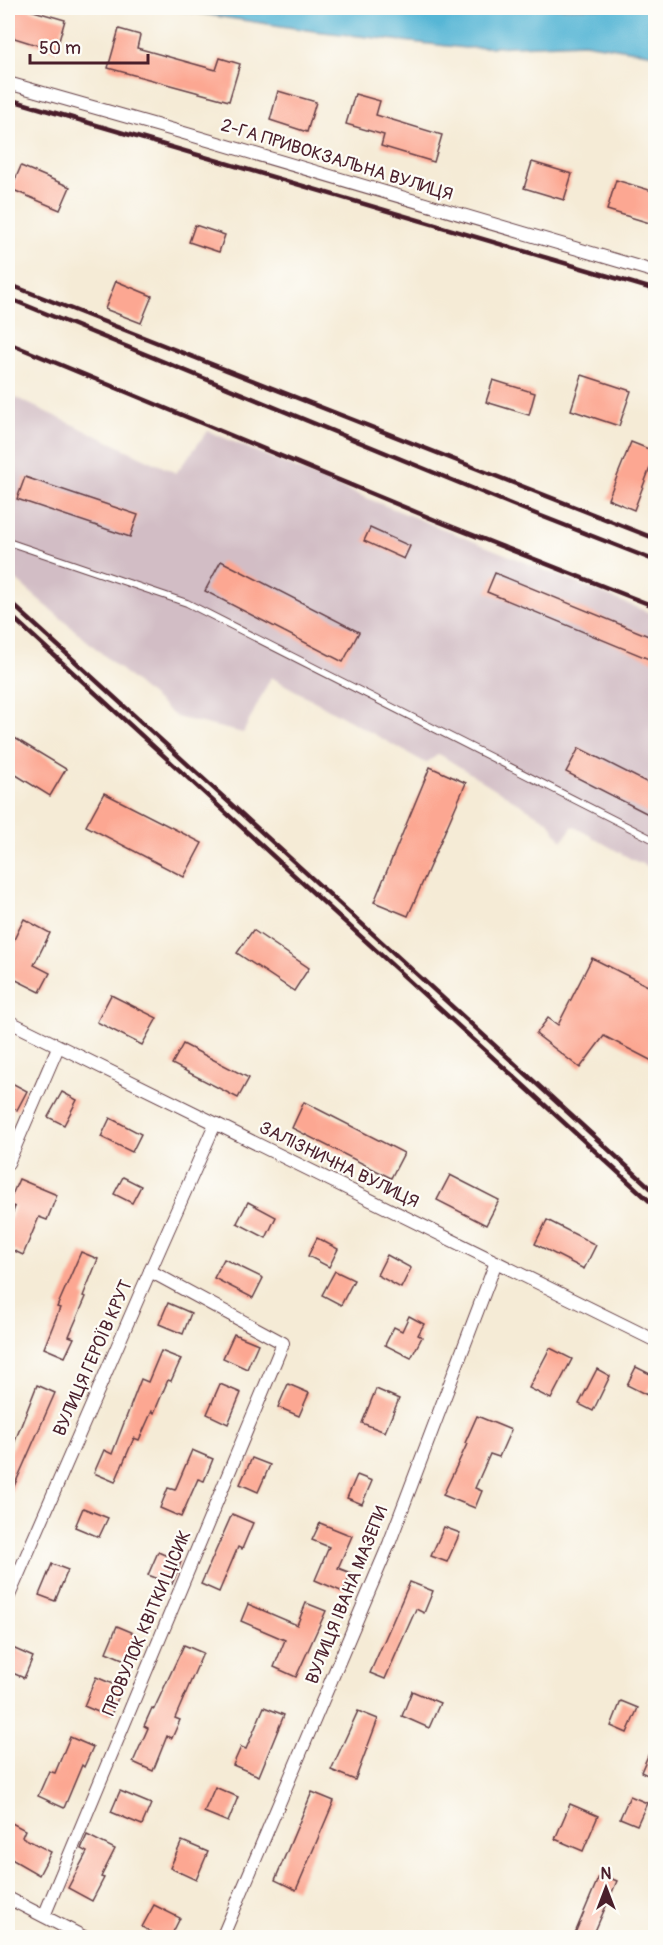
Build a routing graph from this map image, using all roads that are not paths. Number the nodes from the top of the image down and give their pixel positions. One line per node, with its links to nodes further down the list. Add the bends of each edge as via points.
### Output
1 (8, 83): 2 (street, 2-ГА ПРИВОКЗАЛЬНА ВУЛИЦЯ)
2 (656, 272)
3 (8, 542): 4 (lane, via 187,603)
4 (656, 842)
5 (8, 1021): 6 (street, ЗАЛІЗНИЧНА ВУЛИЦЯ)
6 (58, 1047): 7 (street, ЗАЛІЗНИЧНА ВУЛИЦЯ); 8 (street)
7 (215, 1124): 9 (street, ЗАЛІЗНИЧНА ВУЛИЦЯ); 10 (street)
8 (8, 1163)
9 (496, 1262): 11 (street, ЗАЛІЗНИЧНА ВУЛИЦЯ); 17 (street, ВУЛИЦЯ ІВАНА МАЗЕПИ, via 389,1544)
10 (150, 1271): 12 (street, ВУЛИЦЯ ГЕРОЇВ КРУТ); 13 (street, ВУЛИЦЯ ГЕРОЇВ КРУТ)
11 (656, 1341)
12 (283, 1343): 15 (street, ПРОВУЛОК КВІТКИ ЦІСИК)
13 (8, 1598)
14 (8, 1898): 15 (street)
15 (44, 1916): 16 (street)
16 (86, 1938)
17 (222, 1938)

